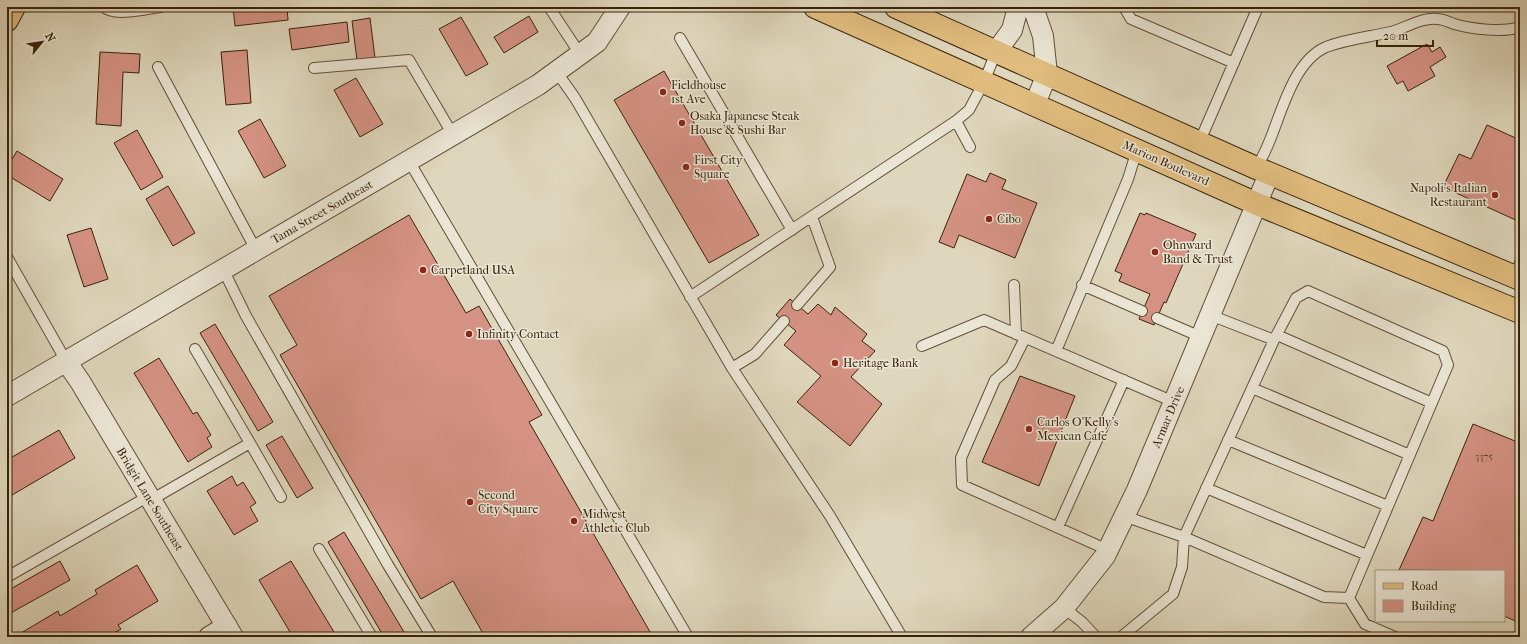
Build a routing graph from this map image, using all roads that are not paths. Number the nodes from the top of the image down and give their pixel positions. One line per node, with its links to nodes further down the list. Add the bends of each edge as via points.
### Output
1 (14, 7): 12 (main road)
2 (104, 7): 3 (lane, via 118,13)
3 (160, 7)
4 (548, 7): 16 (lane)
5 (620, 7): 16 (street, Tama Street Southeast, via 597,42)
6 (815, 7): 22 (main road, Marion Boulevard)
7 (896, 7): 15 (main road)
8 (1018, 7): 15 (street, via 1012,30)
9 (1033, 7): 21 (street, via 1043,36)
10 (1124, 7): 17 (lane, via 1131,19)
11 (1258, 7): 17 (lane)
12 (7, 20)
13 (1520, 27): 30 (lane, via 1511,30 1483,29 1428,18 1392,32 1352,39 1325,48 1297,74 1268,146)
14 (680, 38): 33 (lane)
15 (996, 52): 21 (main road); 22 (lane)
16 (580, 54): 20 (street, Tama Street Southeast)
17 (1234, 63): 26 (lane)
18 (158, 67): 34 (lane)
19 (314, 68): 25 (lane, via 409,60)
20 (556, 71): 25 (street, Tama Street Southeast, via 538,85); 40 (lane)
21 (1047, 74): 23 (street); 26 (main road)
22 (984, 82): 23 (main road, Marion Boulevard); 24 (lane, via 969,110)
23 (1035, 104): 28 (main road, Marion Boulevard)
24 (956, 121): 27 (lane); 32 (lane)
25 (453, 135): 29 (street, Tama Street Southeast)
26 (1199, 143): 30 (main road)
27 (970, 147)
28 (1137, 150): 31 (main road, Marion Boulevard); 39 (lane, via 1128,179)
29 (409, 161): 34 (street, Tama Street Southeast); 80 (lane)
30 (1263, 171): 31 (street, Armar Drive); 37 (main road)
31 (1257, 204): 43 (main road, Marion Boulevard); 44 (street, Armar Drive)
32 (812, 217): 33 (lane); 41 (lane, via 830,267)
33 (792, 230): 40 (lane)
34 (256, 250): 36 (street, Tama Street Southeast)
35 (7, 257): 53 (lane)
36 (223, 269): 53 (street, Tama Street Southeast); 79 (lane, via 246,316)
37 (1518, 273)
38 (1014, 285): 47 (lane)
39 (1082, 285): 42 (lane); 52 (lane)
40 (690, 297): 54 (lane)
41 (798, 305)
42 (1142, 311)
43 (1520, 312)
44 (1210, 315): 48 (street, Armar Drive); 49 (lane)
45 (1157, 318): 48 (lane)
46 (784, 321): 54 (lane, via 755,354)
47 (1021, 336): 50 (lane, via 984,320); 52 (lane); 68 (lane, via 1011,366 995,380 961,458 962,485)
48 (1201, 337): 58 (street, Armar Drive)
49 (1275, 337): 56 (lane); 59 (lane); 59 (lane, via 1296,298 1308,291 1443,351 1448,365)
50 (922, 346)
51 (195, 349): 61 (lane)
52 (1056, 351): 55 (lane)
53 (66, 361): 57 (street, Tama Street Southeast); 65 (street, Bridgit Lane Southeast)
54 (732, 368): 81 (lane, via 830,516)
55 (1124, 380): 58 (lane); 68 (lane)
56 (1252, 388): 60 (lane); 62 (lane)
57 (7, 396)
58 (1174, 402): 67 (street, Armar Drive)
59 (1432, 403): 62 (lane)
60 (1228, 440): 63 (lane); 66 (lane)
61 (250, 443): 64 (lane); 65 (lane)
62 (1410, 455): 66 (lane)
63 (1206, 488): 69 (lane); 72 (lane)
64 (281, 497)
65 (150, 498): 73 (lane); 76 (street, Bridgit Lane Southeast)
66 (1388, 506): 72 (lane)
67 (1124, 516): 69 (lane); 71 (street, Armar Drive)
68 (1058, 527): 71 (lane)
69 (1184, 537): 74 (lane, via 1324,597); 84 (lane, via 1182,567 1173,594)
70 (319, 549): 78 (lane)
71 (1108, 550): 75 (street, Armar Drive)
72 (1367, 555): 74 (lane)
73 (7, 577)
74 (1349, 598): 85 (lane, via 1365,624)
75 (1064, 608): 82 (street, Armar Drive); 83 (lane)
76 (230, 632): 77 (street)
77 (209, 637)
78 (372, 637)
79 (432, 637)
80 (688, 637)
81 (902, 637)
82 (1031, 637)
83 (1096, 637)
84 (1121, 637)
85 (1395, 637)

